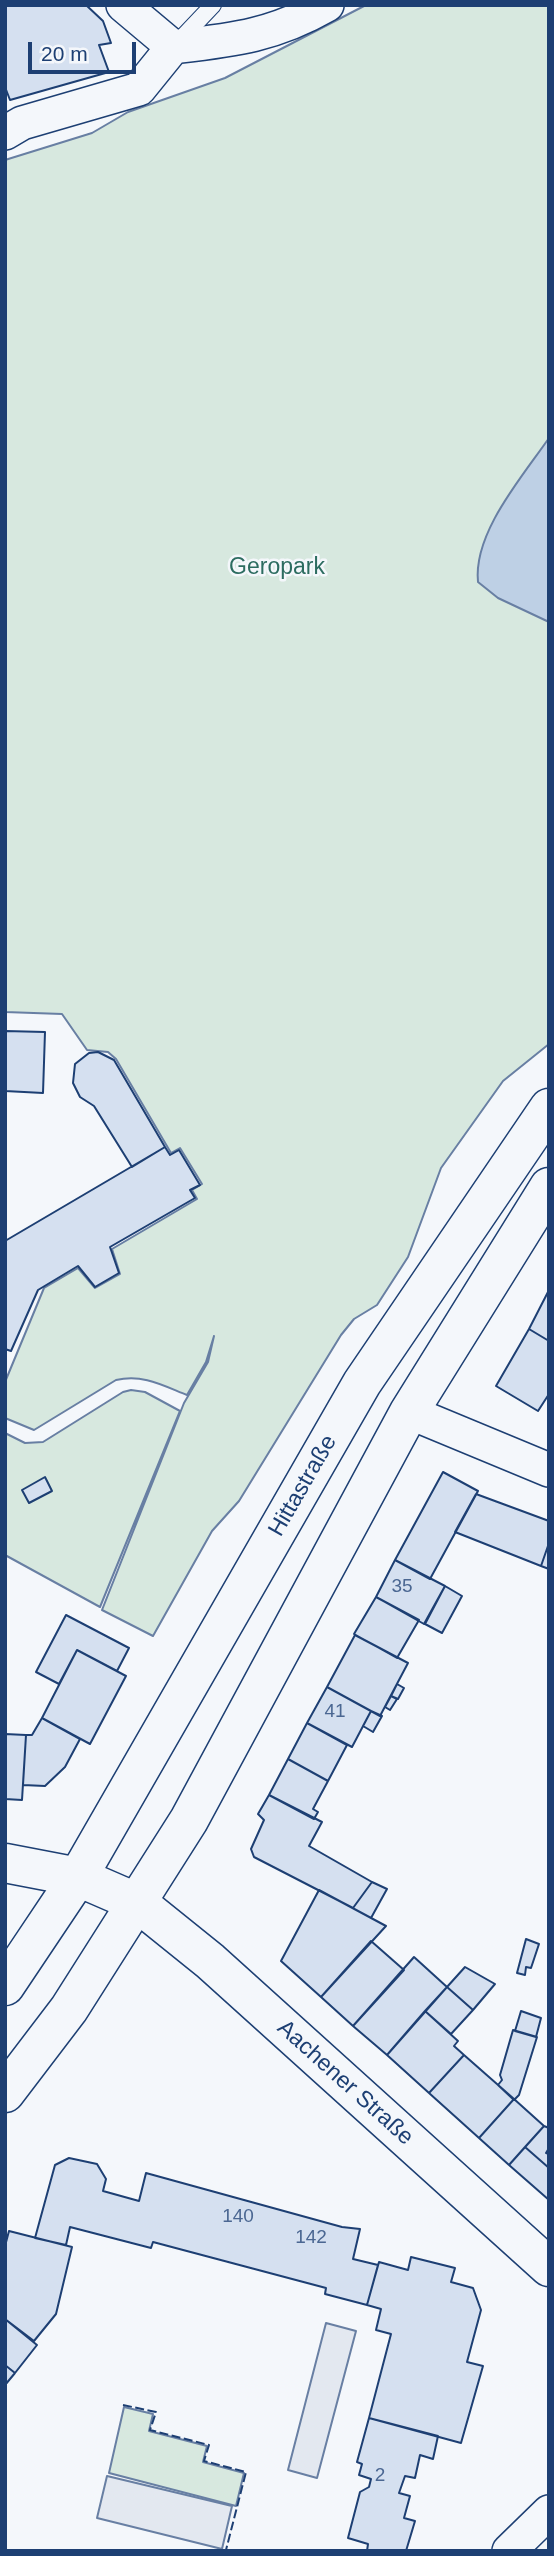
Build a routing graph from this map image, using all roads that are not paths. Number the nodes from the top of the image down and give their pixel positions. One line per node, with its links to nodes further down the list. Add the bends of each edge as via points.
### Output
1 (123, 5): 4 (street)
2 (213, 5): 4 (lane)
3 (327, 5): 4 (street, via 250,38)
4 (173, 47): 5 (street, via 139,89 22,123)
5 (5, 133)
6 (549, 1108): 11 (main road, Hittastraße, via 362,1383)
7 (549, 1187): 8 (main road)
8 (410, 1412): 9 (street); 12 (main road, via 236,1738)
9 (549, 1471)
10 (5, 1863): 11 (main road)
11 (78, 1877): 12 (main road, Aachener Straße); 13 (main road, Hittastraße)
12 (138, 1903): 14 (main road, via 69,2009); 15 (main road, Aachener Straße, via 221,1970)
13 (5, 1986)
14 (5, 2093)
15 (549, 2267)
16 (549, 2512): 17 (street)
17 (509, 2551)

